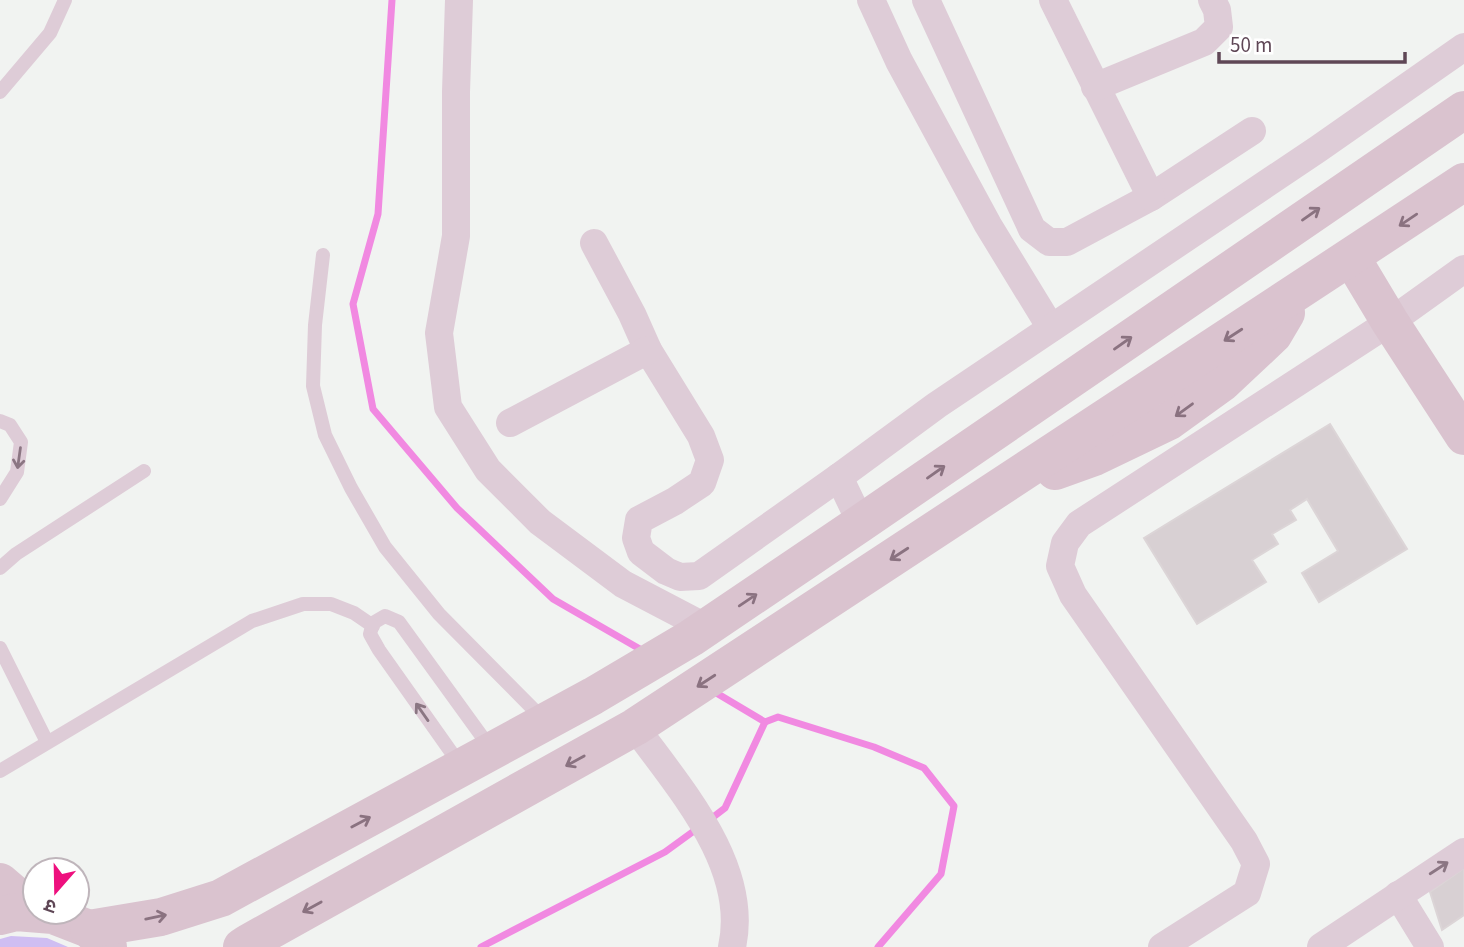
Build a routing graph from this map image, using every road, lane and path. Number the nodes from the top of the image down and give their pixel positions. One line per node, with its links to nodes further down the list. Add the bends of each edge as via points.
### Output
1 (65, 0): 9 (lane, via 50,33)
2 (459, 0): 30 (street, via 456,236 439,333 448,407 488,470 540,522 622,584)
3 (871, 0): 19 (street, via 988,225)
4 (926, 0): 13 (street, via 1032,229 1049,242 1067,242)
5 (1053, 0): 8 (street)
6 (1212, 0): 8 (street, via 1219,27 1204,41)
7 (1464, 47): 19 (street)
8 (1096, 87): 13 (street)
9 (0, 92)
10 (1464, 110): 27 (street, one-way to 10)
11 (1252, 131): 13 (street)
12 (1464, 182): 16 (street, one-way to 16)
13 (1151, 197)
14 (594, 243): 20 (street)
15 (323, 255): 32 (lane, via 313,386 325,435 385,547 439,614)
16 (1351, 257): 18 (street); 33 (street, one-way to 33, via 1297,292 1273,335 1223,382 1169,421 1094,457 1052,472 1018,476)
17 (1464, 269): 18 (street)
18 (1390, 322): 23 (street); 47 (street, via 1079,524 1065,542 1060,566 1073,594 1256,864 1247,893)
19 (1051, 328): 25 (street)
20 (648, 350): 22 (street); 25 (street, via 701,436 710,460 702,483 639,520 636,538 641,552 666,571 681,577 699,576)
21 (0, 421): 26 (lane, one-way to 26, via 10,425 21,442 17,472)
22 (510, 423)
23 (1464, 436)
24 (144, 471): 28 (lane)
25 (838, 477): 27 (street)
26 (0, 499)
27 (862, 523): 30 (street, one-way to 27)
28 (0, 568)
29 (373, 625): 34 (lane, via 331,604 303,604 253,621); 35 (lane, one-way to 29, via 379,650 370,634); 35 (lane, via 385,617 399,622)
30 (699, 633): 32 (street)
31 (0, 648): 34 (lane)
32 (545, 722): 35 (street)
33 (635, 727): 45 (street, one-way to 45); 46 (street, via 688,800 717,850 734,900)
34 (47, 742): 36 (lane)
35 (477, 759): 44 (street, one-way to 35, via 221,898)
36 (0, 771)
37 (1464, 852): 39 (street, one-way to 37)
38 (0, 882): 40 (street)
39 (1398, 895): 48 (street); 49 (street)
40 (21, 898)
41 (21, 912): 42 (street)
42 (0, 916)
43 (74, 926): 44 (street)
44 (98, 938)
45 (242, 947)
46 (732, 947)
47 (1162, 947)
48 (1321, 947)
49 (1430, 947)

